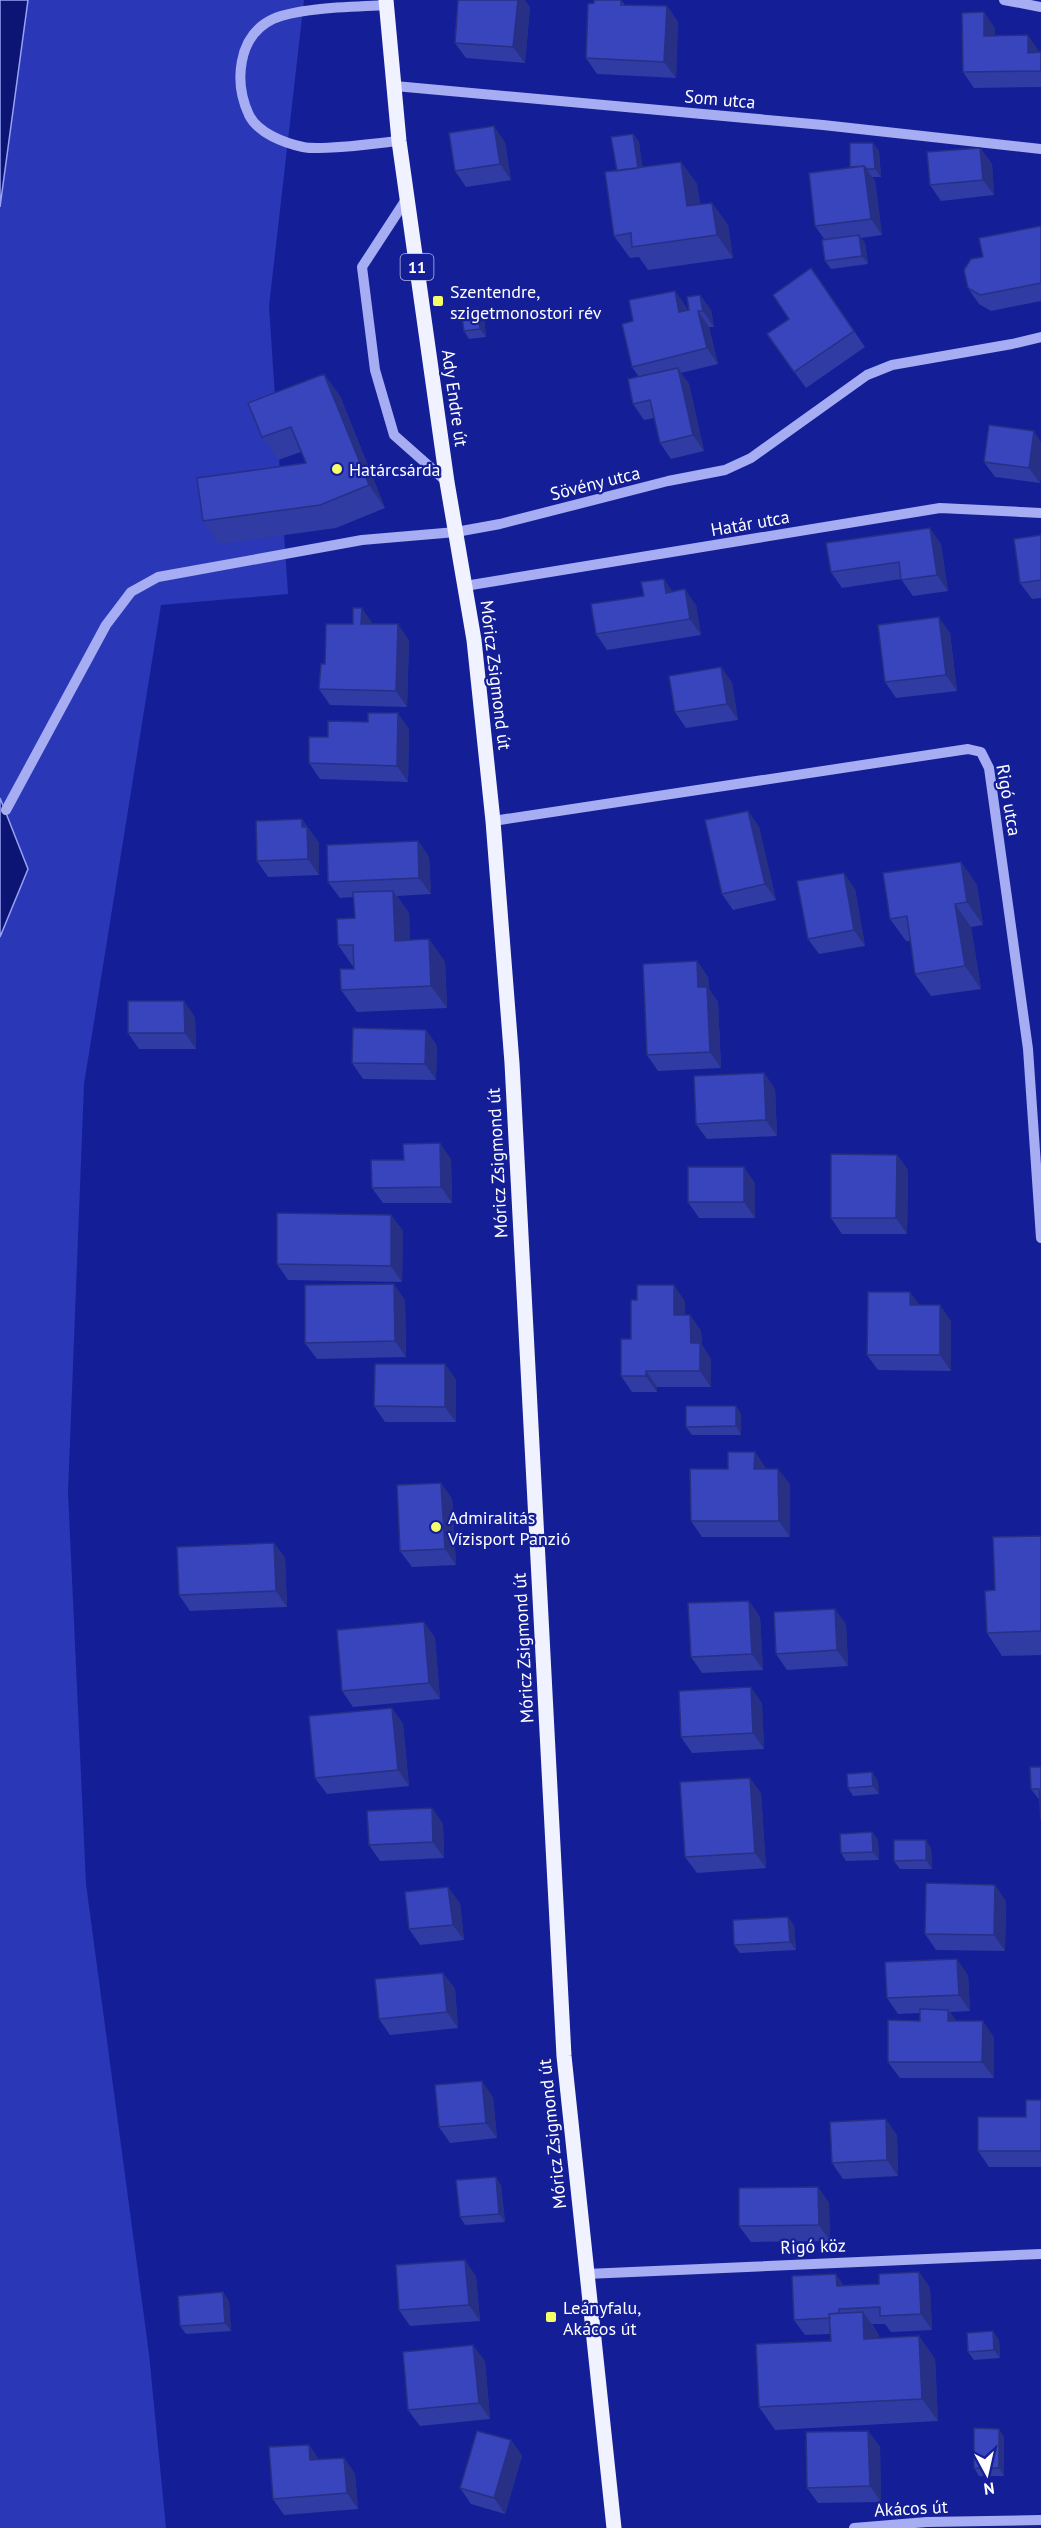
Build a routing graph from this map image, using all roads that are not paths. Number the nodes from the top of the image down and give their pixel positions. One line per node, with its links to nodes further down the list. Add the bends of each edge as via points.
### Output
1 (1004, 0): 3 (street)
2 (386, 2): 4 (main road, Ady Endre út / 11); 5 (street, via 273,19 249,37 239,74 250,116 269,136 304,148)
3 (1041, 8)
4 (395, 86): 5 (main road, Ady Endre út / 11); 6 (street, Som utca)
5 (399, 141): 7 (main road, Ady Endre út / 11)
6 (1041, 149)
7 (407, 197): 9 (main road, Ady Endre út / 11); 9 (street, via 362,267 375,370 394,435)
8 (1041, 337): 11 (street, Sövény utca, via 892,365 867,375 751,458 725,470)
9 (447, 482): 11 (main road, Ady Endre út / 11)
10 (1041, 513): 12 (street, Határ utca, via 940,508)
11 (456, 532): 12 (main road, Ady Endre út / 11); 13 (street, Sövény utca, via 362,540 282,553 158,577 132,592 106,625)
12 (465, 586): 14 (main road, Móricz Zsigmond út / 11)
13 (6, 810)
14 (493, 821): 15 (street, Rigó utca, via 968,749 981,752 989,768 1028,1049); 17 (main road, Móricz Zsigmond út / 11, via 512,1063 564,2056)
15 (1041, 1238)
16 (1041, 2254): 17 (street, Rigó köz)
17 (586, 2274): 19 (main road, Móricz Zsigmond út / 11)
18 (1041, 2520): 20 (street, Akácos út)
19 (614, 2528)
20 (854, 2528)

